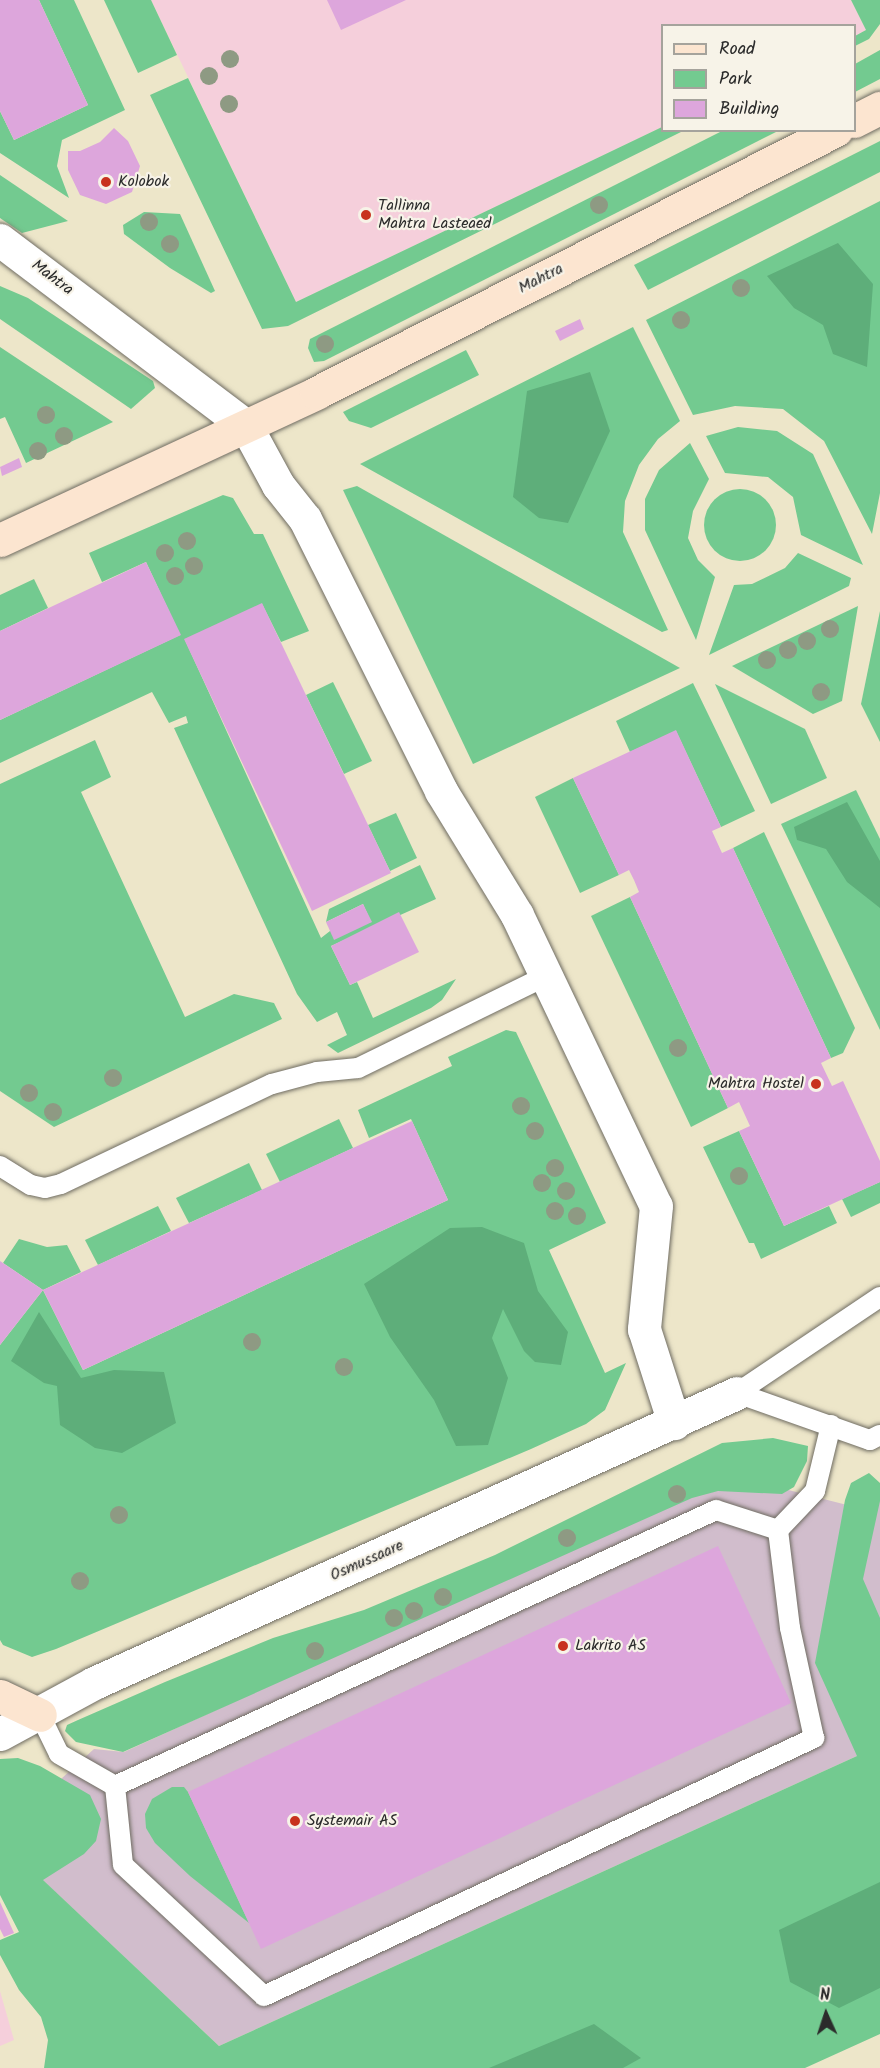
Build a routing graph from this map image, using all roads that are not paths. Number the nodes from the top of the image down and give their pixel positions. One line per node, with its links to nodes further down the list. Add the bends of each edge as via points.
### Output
1 (880, 108): 2 (street)
2 (856, 120)
3 (832, 132): 5 (street, Mahtra)
4 (4, 247): 5 (street, Mahtra)
5 (246, 426): 6 (street, Mahtra); 7 (street, via 278,485 305,519 441,791 517,915)
6 (0, 540)
7 (546, 976): 8 (lane, via 358,1068 317,1072 272,1084 61,1184 45,1188 31,1185); 11 (street, via 656,1206 644,1329)
8 (0, 1166)
9 (880, 1297): 10 (lane)
10 (737, 1393): 11 (street, Osmussaare); 12 (lane)
11 (674, 1423): 16 (street, Osmussaare, via 94,1683)
12 (831, 1425): 13 (lane); 14 (lane, via 815,1491)
13 (877, 1442)
14 (778, 1530): 18 (lane, via 716,1510); 18 (lane, via 789,1628 814,1738 264,1996 123,1865)
15 (0, 1696): 16 (street)
16 (40, 1715): 17 (street, Osmussaare); 18 (lane, via 58,1754)
17 (0, 1734)
18 (115, 1786)

